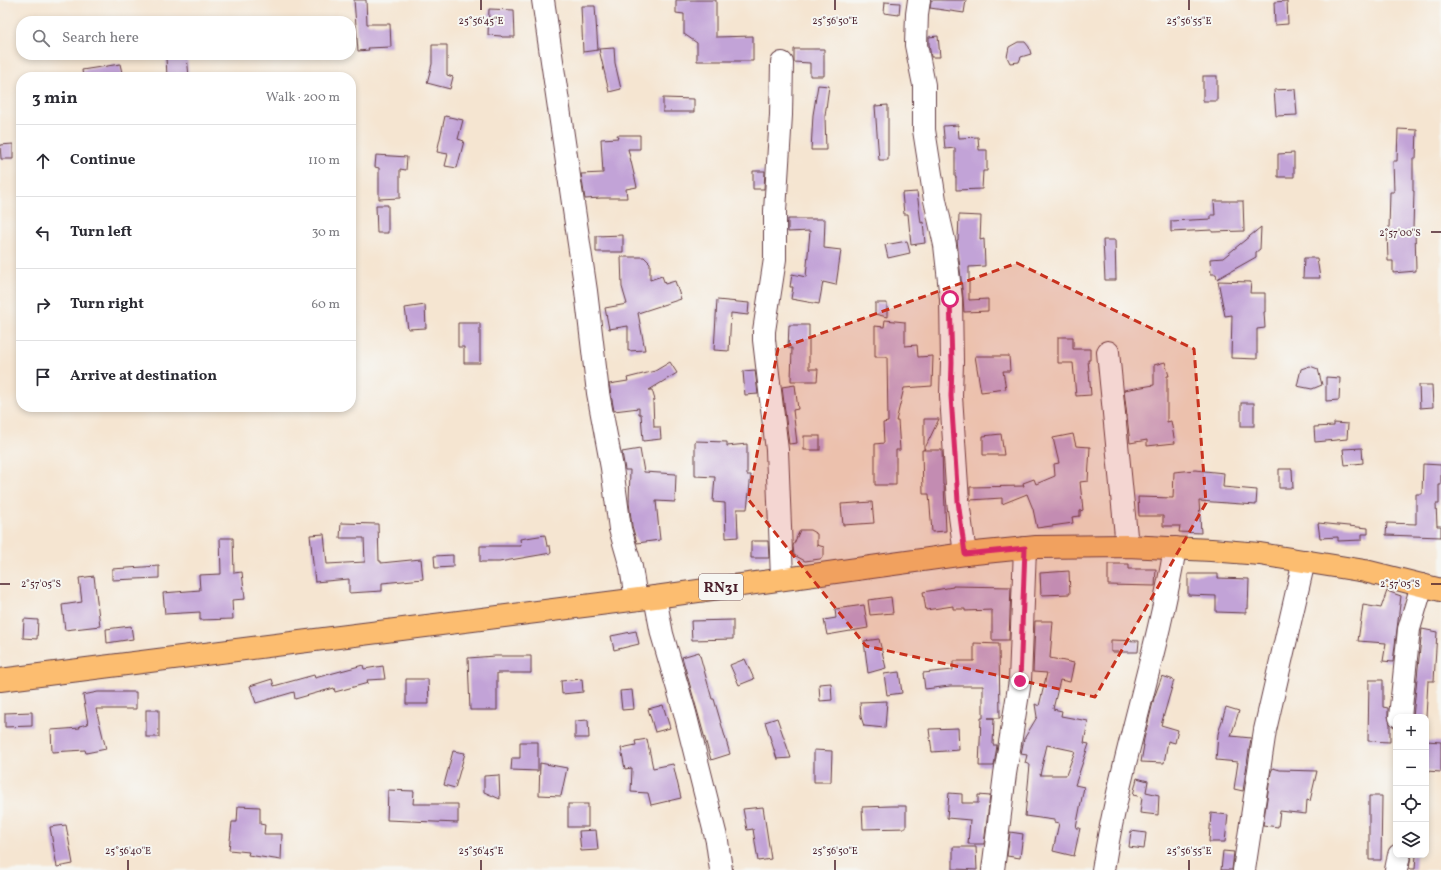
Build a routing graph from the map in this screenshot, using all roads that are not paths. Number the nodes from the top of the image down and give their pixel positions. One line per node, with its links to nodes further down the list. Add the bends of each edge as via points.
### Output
1 (543, 0): 12 (street, via 586,291 598,393 620,529 631,567)
2 (919, 0): 8 (street, via 916,45 924,85 924,130 945,245 950,299 951,396 958,501)
3 (782, 63): 10 (street, via 774,211 775,259 764,331 777,450)
4 (1108, 352): 5 (street)
5 (1127, 546): 6 (main road, RN31); 7 (main road, RN31)
6 (1025, 548): 8 (main road, RN31); 17 (street, via 1020,681)
7 (1175, 548): 9 (main road, RN31, via 1260,554); 18 (street, via 1108,837)
8 (965, 554): 10 (main road, RN31)
9 (1304, 561): 11 (main road, RN31, via 1365,571); 19 (street, via 1265,730)
10 (782, 578): 12 (main road, RN31)
11 (1431, 587): 14 (street, via 1409,629)
12 (646, 598): 13 (main road, RN31); 16 (street, via 662,634 685,713 717,841)
13 (0, 680)
14 (1400, 714)
15 (1398, 858): 20 (street)
16 (720, 870)
17 (993, 870)
18 (1103, 870)
19 (1244, 870)
20 (1396, 870)

